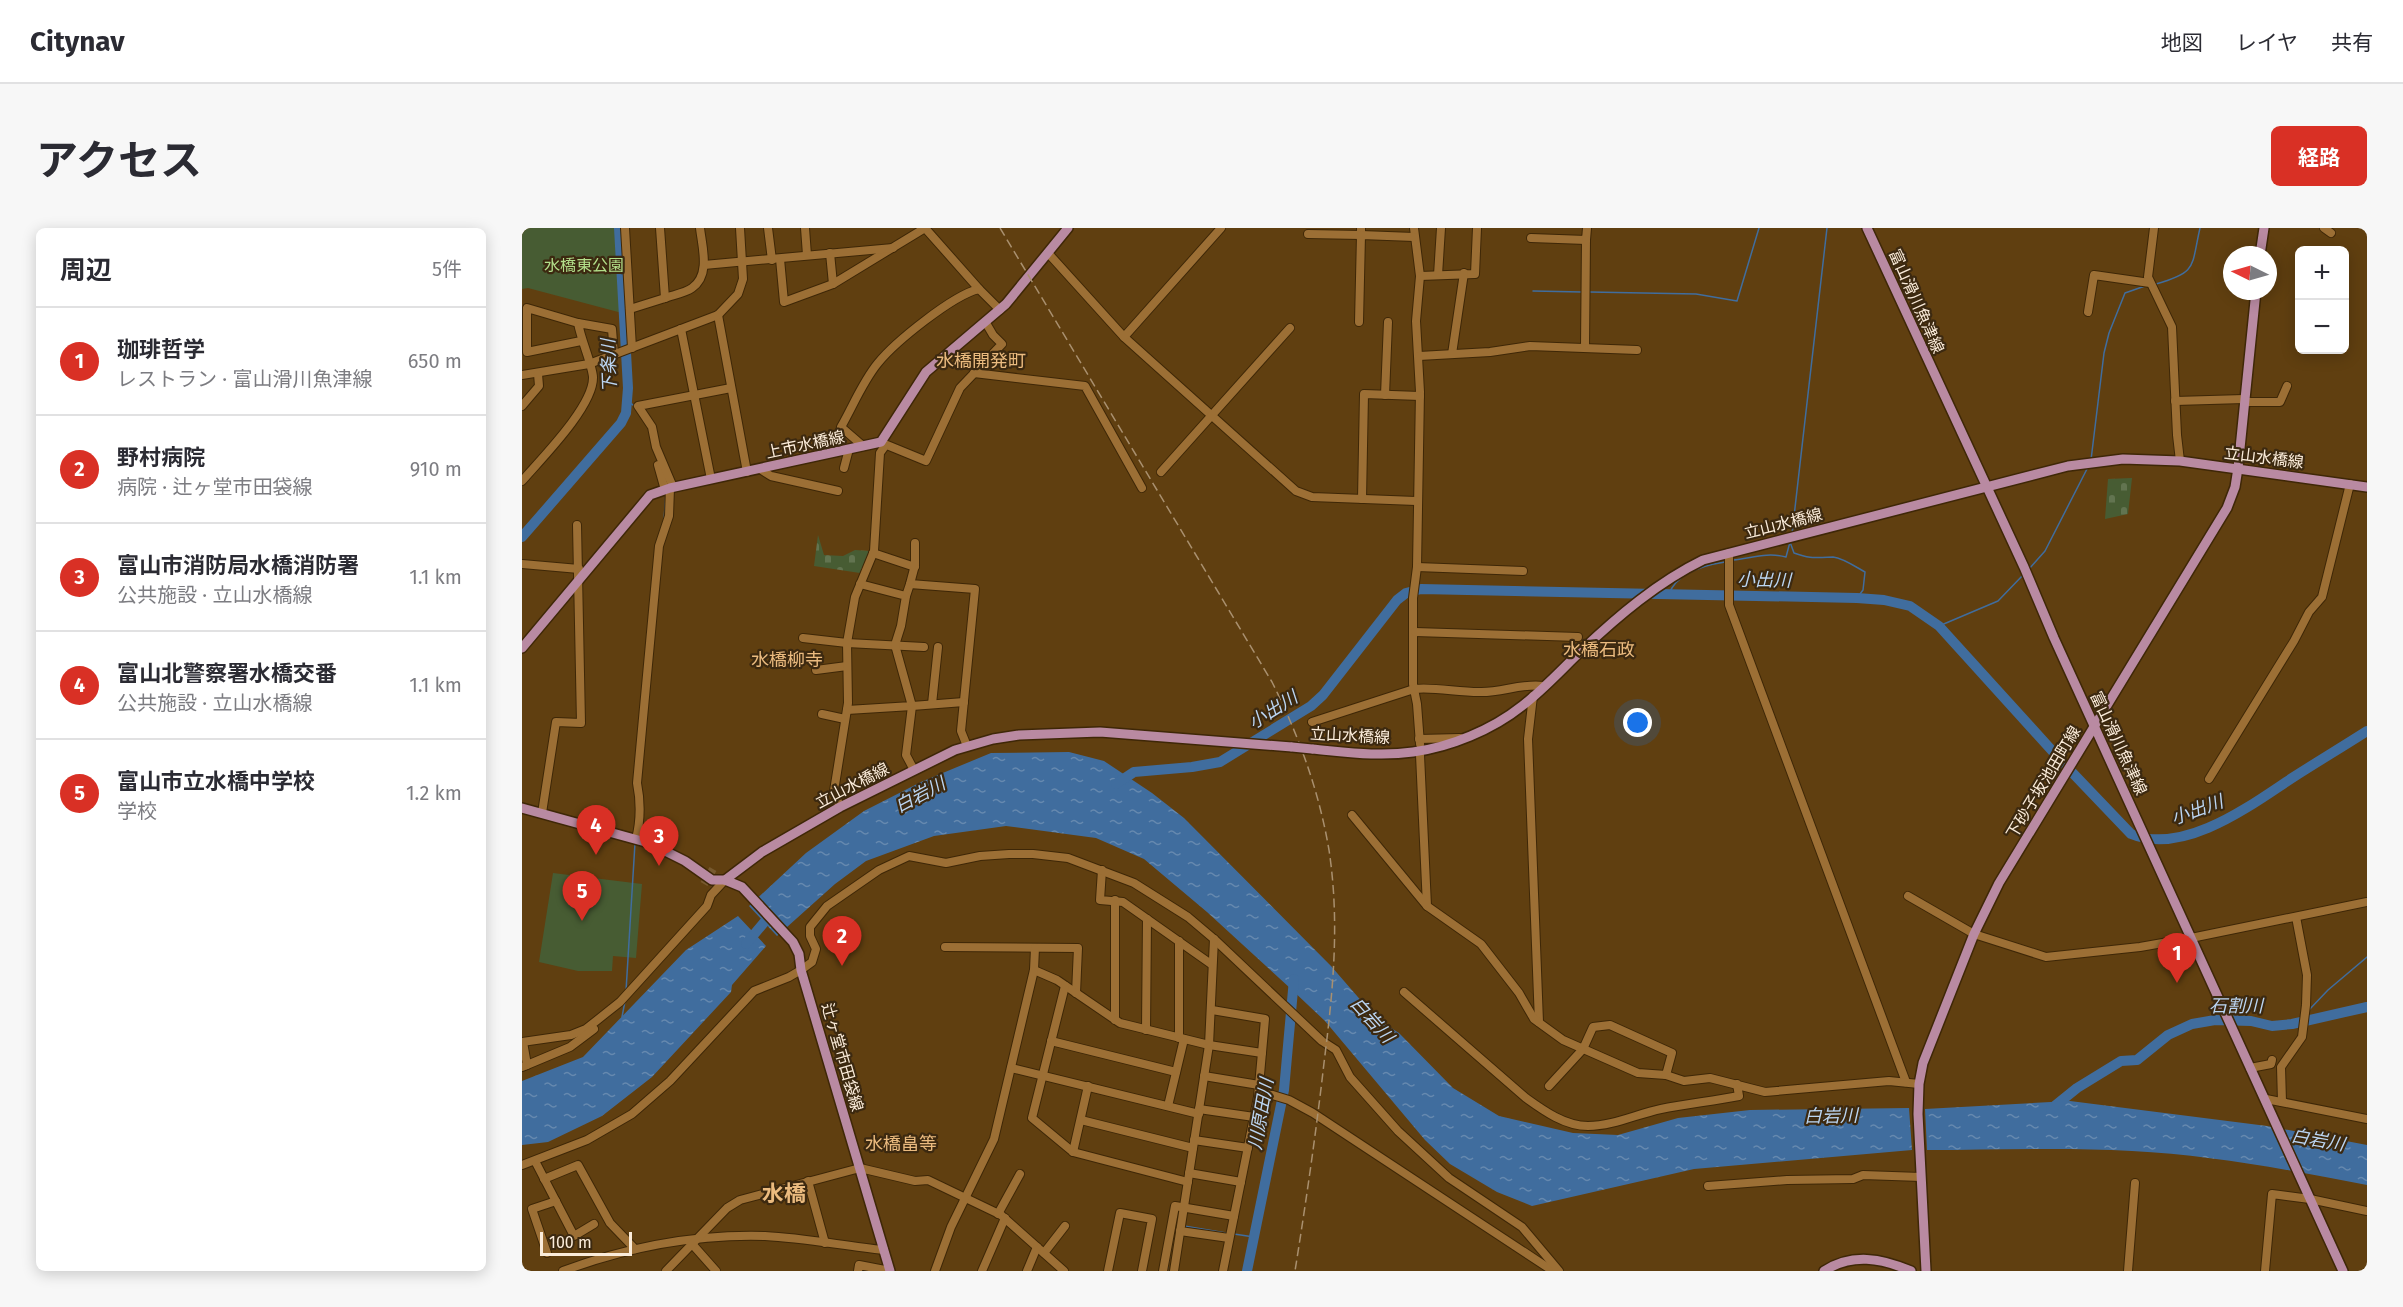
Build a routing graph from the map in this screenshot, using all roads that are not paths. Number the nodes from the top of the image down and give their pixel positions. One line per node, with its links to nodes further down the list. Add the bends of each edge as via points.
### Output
1 (625, 228): 37 (street)
2 (660, 228): 35 (street)
3 (700, 228): 28 (street)
4 (740, 228): 27 (street)
5 (768, 228): 26 (street)
6 (805, 228): 25 (street)
7 (925, 228): 22 (street); 34 (street)
8 (1068, 228): 24 (main road)
9 (1221, 228): 47 (street)
10 (1440, 228): 30 (street)
11 (1477, 228): 29 (street, via 1475,274)
12 (1587, 228): 20 (street)
13 (1867, 228): 81 (main road, 富山滑川魚津線)
14 (2154, 228): 32 (street)
15 (2264, 228): 21 (main road)
16 (1361, 231): 17 (street); 18 (street); 41 (street)
17 (1414, 232): 31 (street)
18 (1308, 234)
19 (1531, 238): 20 (street)
20 (1586, 240): 49 (street)
21 (2261, 246)
22 (895, 248): 23 (street); 33 (street)
23 (830, 253): 25 (street); 33 (street)
24 (1048, 253): 38 (main road); 47 (street)
25 (807, 255): 26 (street)
26 (776, 259): 27 (street); 33 (street, via 784,302)
27 (743, 263): 28 (street); 40 (street, via 738,294)
28 (704, 266): 35 (street, via 694,287)
29 (1464, 273): 30 (street); 52 (street)
30 (1438, 275): 31 (street)
31 (1420, 276): 54 (street, via 1416,321)
32 (2150, 283): 39 (street, via 2094,275); 64 (street, via 2172,327)
33 (833, 284)
34 (979, 289): 38 (street); 69 (street, via 951,302 878,363 841,427)
35 (665, 298): 37 (street)
36 (2255, 300): 65 (main road, 下砂子坂池田町線)
37 (630, 309): 50 (street)
38 (1000, 310): 44 (main road)
39 (2088, 312)
40 (718, 315): 45 (street); 60 (street)
41 (1359, 322)
42 (1388, 322): 62 (street)
43 (578, 323): 48 (street); 48 (street, via 527,308 527,352); 53 (street, via 612,329)
44 (986, 323): 56 (street, via 1002,344); 68 (main road, via 926,372)
45 (681, 328): 50 (street); 61 (street)
46 (1290, 328): 67 (street)
47 (1125, 337): 67 (street)
48 (581, 341): 55 (street)
49 (1585, 347): 51 (street); 52 (street, via 1530,346)
50 (629, 350): 53 (street)
51 (1637, 350)
52 (1452, 354): 54 (street)
53 (615, 355): 55 (street)
54 (1419, 356): 63 (street)
55 (589, 364): 57 (street); 79 (street, via 593,377 585,403)
56 (974, 373): 68 (street, via 960,388 926,461); 84 (street, via 1084,386)
57 (538, 374): 58 (street); 66 (street, via 539,386)
58 (522, 375)
59 (2287, 386): 65 (street, via 2280,402)
60 (731, 388): 61 (street); 76 (street)
61 (694, 395): 78 (street); 83 (street, via 638,406 652,427)
62 (1385, 395): 63 (street); 86 (street, via 1364,394)
63 (1420, 396): 87 (street)
64 (2175, 401): 65 (street); 71 (street)
65 (2244, 401): 74 (main road, 下砂子坂池田町線)
66 (522, 406)
67 (1212, 415): 77 (street); 86 (street, via 1296,491 1312,497)
68 (883, 444): 69 (main road, 上市水橋線); 90 (street)
69 (863, 446): 70 (main road, 上市水橋線)
70 (849, 449): 73 (street); 75 (main road, 上市水橋線)
71 (2180, 460): 74 (main road, 立山水橋線); 81 (main road, 立山水橋線, via 2098,462)
72 (658, 465): 83 (street)
73 (844, 468)
74 (2238, 468): 80 (main road, 立山水橋線); 120 (main road, 下砂子坂池田町線, via 2227,508)
75 (760, 469): 76 (main road, 上市水橋線); 85 (street, via 771,476)
76 (747, 471): 78 (main road, 上市水橋線)
77 (1161, 472)
78 (711, 479): 83 (main road, 上市水橋線)
79 (522, 481)
80 (2350, 484): 82 (main road, 立山水橋線); 125 (street, via 2322,597 2308,612)
81 (1986, 487): 91 (main road, 立山水橋線); 120 (main road, 富山滑川魚津線)
82 (2367, 487)
83 (669, 488): 96 (main road, 上市水橋線, via 650,495); 130 (street, via 667,526 659,546 637,783 641,806)
84 (1143, 488)
85 (838, 490)
86 (1362, 499): 87 (street)
87 (1416, 501): 94 (street)
88 (577, 525): 96 (street)
89 (915, 543): 93 (street)
90 (873, 553): 93 (street); 97 (street)
91 (1729, 553): 110 (main road, 立山水橋線, via 1680,571); 170 (street, via 1729,605)
92 (522, 564): 96 (street)
93 (915, 567): 98 (street)
94 (1416, 567): 95 (street); 100 (street)
95 (1523, 570)
96 (579, 574): 107 (main road, 上市水橋線); 128 (street, via 581,723 556,722)
97 (860, 584): 99 (street); 103 (street)
98 (910, 584): 99 (street); 113 (street, via 975,589)
99 (906, 596): 104 (street)
100 (1415, 632): 101 (street); 111 (street)
101 (1578, 637)
102 (803, 638): 103 (street)
103 (847, 643): 104 (street); 108 (street)
104 (895, 645): 106 (street); 115 (street)
105 (938, 646): 114 (street)
106 (924, 647)
107 (522, 648)
108 (847, 666): 109 (street); 116 (street)
109 (816, 670)
110 (1543, 686): 111 (street, via 1531,684 1477,693 1430,687); 112 (main road, 立山水橋線)
111 (1414, 689): 119 (street); 121 (street, via 1420,742)
112 (1533, 696): 121 (main road, 立山水橋線, via 1497,723); 154 (street, via 1528,739)
113 (964, 702): 114 (street); 122 (street, via 961,731)
114 (932, 705): 115 (street)
115 (912, 706): 116 (street); 124 (street, via 906,755)
116 (847, 710): 118 (street)
117 (822, 714): 118 (street)
118 (845, 719): 126 (street, via 834,791)
119 (1312, 722)
120 (2094, 725): 139 (main road, 下砂子坂池田町線, via 1999,883); 140 (main road, 富山滑川魚津線)
121 (1463, 738): 122 (main road, 立山水橋線, bridge, via 1413,752 1373,754 1100,732 1019,735)
122 (968, 746): 124 (main road, 立山水橋線)
123 (1420, 755): 136 (street)
124 (914, 770): 126 (main road, 立山水橋線)
125 (2209, 779)
126 (840, 807): 132 (main road, 立山水橋線, via 762,852)
127 (522, 808): 128 (main road)
128 (542, 813): 130 (main road)
129 (1352, 815): 136 (street)
130 (636, 839): 132 (main road, via 670,852 712,880)
131 (1102, 870): 134 (street, via 1100,900); 141 (street, via 1134,883 1188,917); 146 (street, via 1068,858 1033,854 980,856 946,863 909,856 879,870 816,917 810,936 816,957)
132 (725, 880): 146 (main road, 辻ヶ堂市田袋線, via 742,887 793,942); 151 (street, via 707,906)
133 (1908, 896): 139 (street)
134 (1115, 900): 138 (street); 153 (street)
135 (2367, 902): 137 (street)
136 (1427, 906): 154 (street, via 1481,944)
137 (2296, 916): 140 (street); 177 (street, via 2307,975 2306,1005 2302,1037 2282,1067)
138 (1147, 919): 142 (street); 155 (street)
139 (1974, 934): 140 (street, via 2046,957); 174 (main road, 下砂子坂池田町線, via 1923,1064)
140 (2191, 938): 165 (main road, 富山滑川魚津線)
141 (1214, 939): 145 (street); 232 (street, via 1336,1050 1350,1077 1398,1131 1449,1178 1522,1227)
142 (1179, 941): 145 (street); 156 (street)
143 (945, 947): 144 (street)
144 (1035, 948): 147 (street); 150 (street, via 1078,948)
145 (1211, 964): 152 (street)
146 (801, 970): 186 (street, via 754,991 670,1081 632,1114 587,1140); 188 (main road, 辻ヶ堂市田袋線)
147 (1034, 970): 148 (street); 164 (street)
148 (1065, 986): 150 (street); 157 (street)
149 (1404, 992): 171 (street, via 1526,1098 1564,1121 1588,1126 1605,1124 1659,1109 1739,1096)
150 (1076, 993): 153 (street)
151 (620, 1002): 158 (street, via 586,1029); 163 (street, via 570,1047)
152 (1212, 1010): 159 (street); 161 (street, via 1266,1019)
153 (1115, 1020): 155 (street)
154 (1539, 1022): 160 (street, via 1563,1041)
155 (1146, 1030): 156 (street)
156 (1181, 1039): 159 (street); 166 (street)
157 (1051, 1041): 166 (street); 167 (street)
158 (523, 1042): 163 (street)
159 (1209, 1045): 161 (street); 169 (street)
160 (1583, 1050): 168 (street, via 1638,1073); 168 (street, via 1593,1027 1610,1025 1672,1053); 173 (street)
161 (1262, 1053): 175 (street)
162 (2272, 1060): 165 (street, via 2271,1064)
163 (525, 1066)
164 (1011, 1068): 167 (street); 198 (street, via 994,1139)
165 (2250, 1068): 176 (main road, 富山滑川魚津線)
166 (1176, 1072): 178 (street)
167 (1043, 1075): 172 (street); 185 (street, via 1032,1118)
168 (1666, 1075): 171 (street, via 1684,1081 1710,1078)
169 (1204, 1076): 175 (street); 179 (street)
170 (1906, 1082): 171 (street, via 1765,1092); 174 (street)
171 (1737, 1084)
172 (1088, 1086): 178 (street); 182 (street)
173 (1549, 1086)
174 (1919, 1086): 191 (main road, 下砂子坂池田町線)
175 (1259, 1088): 180 (street); 231 (street, via 1313,1113)
176 (2267, 1102): 177 (street); 199 (main road, 富山滑川魚津線)
177 (2282, 1102): 181 (street)
178 (1168, 1106): 179 (street)
179 (1199, 1112): 180 (street); 183 (street)
180 (1254, 1117): 184 (street)
181 (2367, 1119)
182 (1081, 1120): 183 (street); 185 (street)
183 (1194, 1144): 184 (street); 189 (street)
184 (1248, 1149): 195 (street)
185 (1073, 1152): 194 (street)
186 (535, 1161): 187 (street); 192 (street)
187 (522, 1165)
188 (860, 1168): 193 (street); 198 (street, via 915,1181 928,1180); 214 (main road, 辻ヶ堂市田袋線)
189 (1189, 1173): 194 (street); 195 (street)
190 (1020, 1174): 203 (street)
191 (1921, 1175): 197 (street); 235 (main road, 下砂子坂池田町線)
192 (544, 1179): 200 (street); 213 (street, via 578,1165 610,1223)
193 (808, 1181): 208 (street, via 740,1200 727,1208); 210 (street)
194 (1188, 1182): 201 (street)
195 (1241, 1182): 204 (street)
196 (2135, 1183): 236 (street)
197 (1708, 1186)
198 (966, 1196): 203 (street); 222 (street)
199 (2309, 1197): 202 (street); 237 (street, via 2272,1194); 238 (main road, 富山滑川魚津線)
200 (556, 1201): 205 (street, via 574,1236); 215 (street, via 532,1209)
201 (1184, 1207): 204 (street); 207 (street); 228 (street, via 1175,1206)
202 (2367, 1211)
203 (1001, 1216): 212 (street); 223 (street)
204 (1234, 1216): 209 (street)
205 (594, 1224)
206 (1065, 1226): 216 (street)
207 (1180, 1231): 209 (street); 229 (street)
208 (701, 1238): 210 (street, via 768,1236); 211 (street); 213 (street)
209 (1230, 1238): 230 (street)
210 (825, 1243): 214 (street)
211 (693, 1245): 218 (street); 219 (street)
212 (1037, 1247): 216 (street); 224 (street)
213 (634, 1249): 217 (street)
214 (884, 1250): 221 (main road, 辻ヶ堂市田袋線)
215 (547, 1253)
216 (1044, 1253): 225 (street)
217 (563, 1271)
218 (666, 1271)
219 (716, 1271)
220 (858, 1271): 221 (street, via 859,1266)
221 (890, 1271)
222 (935, 1271)
223 (982, 1271)
224 (1027, 1271)
225 (1064, 1271)
226 (1108, 1271): 227 (street, via 1120,1213 1152,1219)
227 (1143, 1271)
228 (1163, 1271)
229 (1174, 1271)
230 (1223, 1271)
231 (1553, 1271)
232 (1559, 1271)
233 (1824, 1271): 234 (main road, via 1859,1258)
234 (1911, 1271)
235 (1926, 1271)
236 (2128, 1271)
237 (2265, 1271)
238 (2343, 1271)

